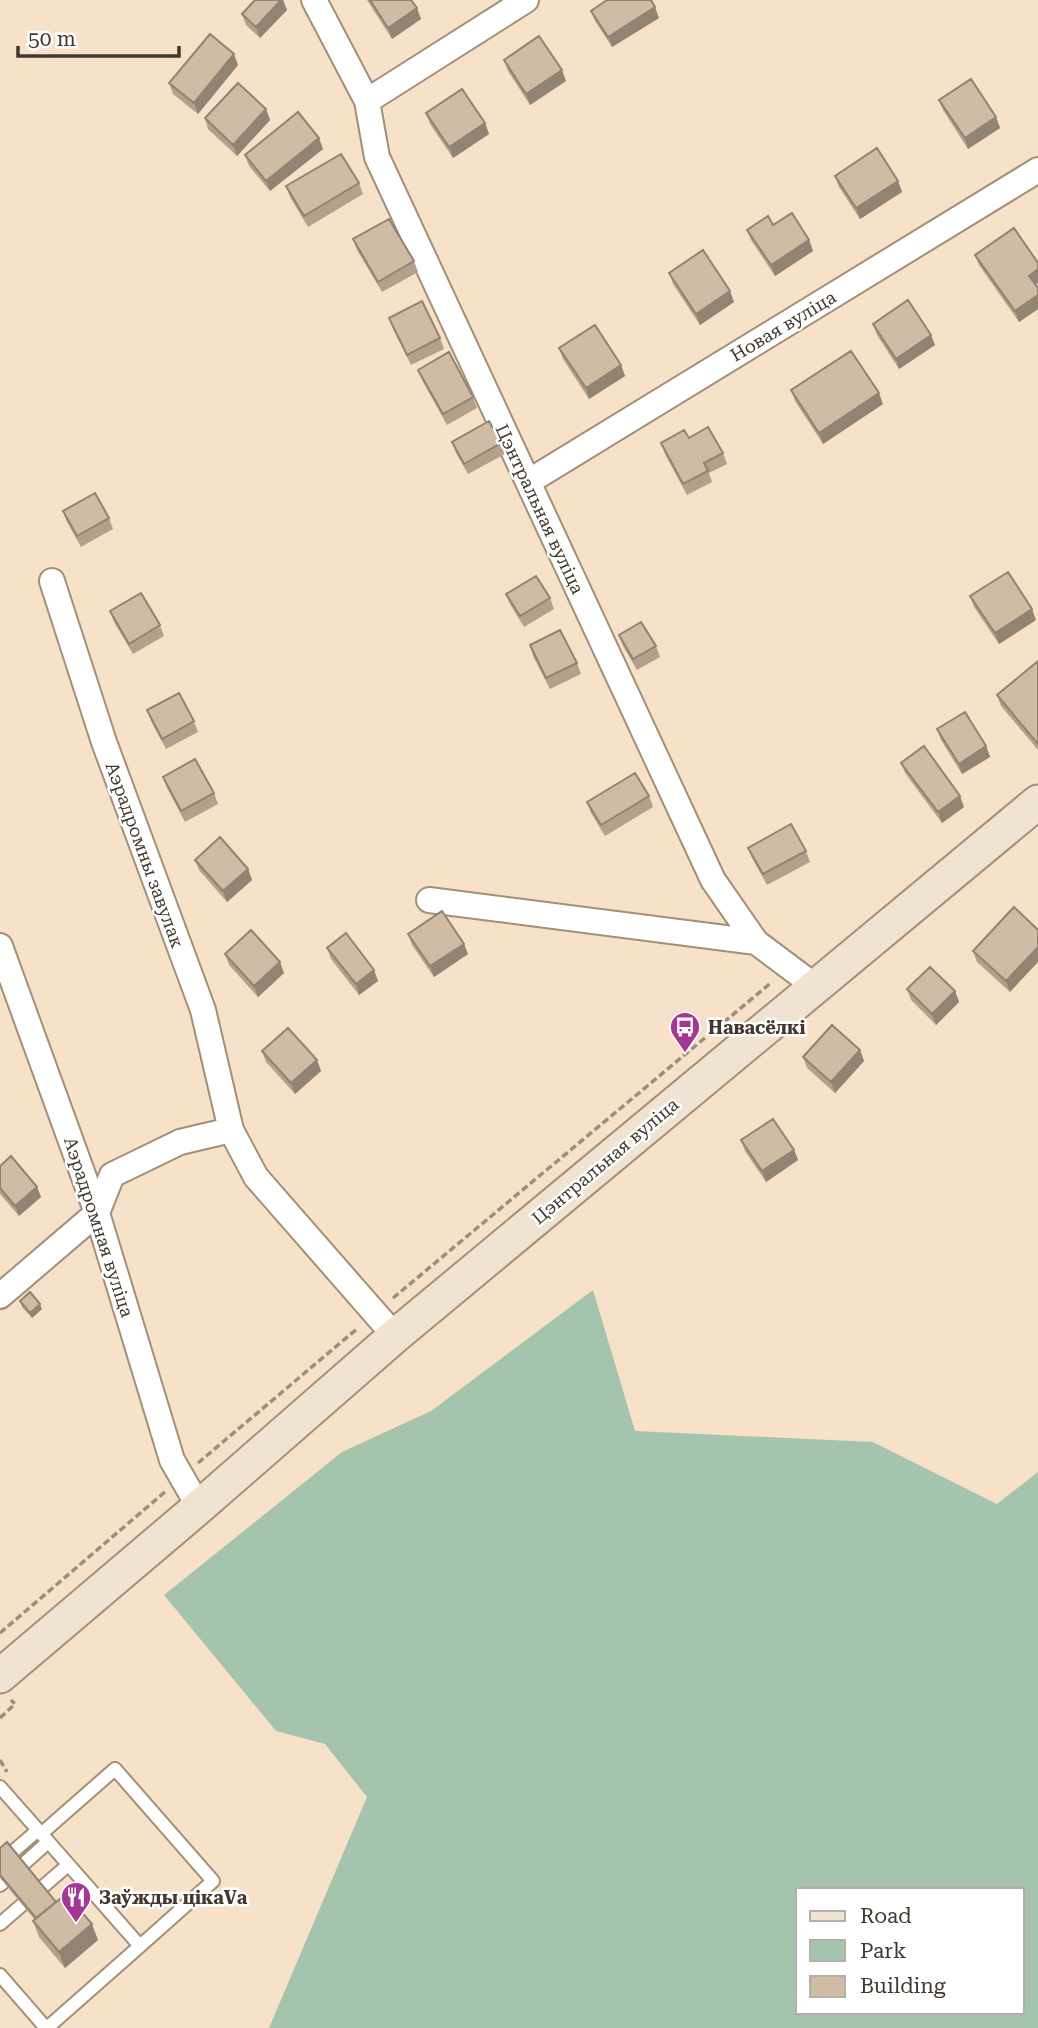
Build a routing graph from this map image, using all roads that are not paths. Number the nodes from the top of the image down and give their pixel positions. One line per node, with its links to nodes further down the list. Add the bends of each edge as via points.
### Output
1 (314, 0): 3 (street, Цэнтральная вуліца)
2 (526, 0): 3 (street)
3 (367, 101): 5 (street, Цэнтральная вуліца, via 377,157)
4 (1038, 170): 5 (street, Новая вуліца)
5 (528, 482): 9 (street, Цэнтральная вуліца, via 713,880)
6 (52, 581): 12 (street, Аэрадромны завулак, via 104,742 203,1010)
7 (1038, 802): 11 (main road, Цэнтральная вуліца)
8 (429, 900): 9 (street)
9 (756, 943): 11 (street, Цэнтральная вуліца)
10 (0, 946): 13 (street, Аэрадромная вуліца)
11 (816, 987): 15 (main road, Цэнтральная вуліца)
12 (231, 1130): 13 (street, via 180,1142 112,1175); 15 (street, Аэрадромны завулак, via 256,1177)
13 (97, 1213): 14 (street); 16 (street, Аэрадромная вуліца, via 172,1460)
14 (0, 1296)
15 (395, 1336): 16 (main road, Цэнтральная вуліца)
16 (199, 1507): 17 (main road, Цэнтральная вуліца)
17 (0, 1676)
18 (0, 1787): 19 (lane)
19 (42, 1835): 20 (lane); 21 (lane); 22 (lane); 24 (lane, via 115,1769 213,1881)
20 (0, 1863)
21 (68, 1865): 23 (lane); 24 (lane)
22 (0, 1885)
23 (0, 1924)
24 (139, 1946): 26 (lane)
25 (0, 1975): 26 (lane)
26 (46, 2028)

